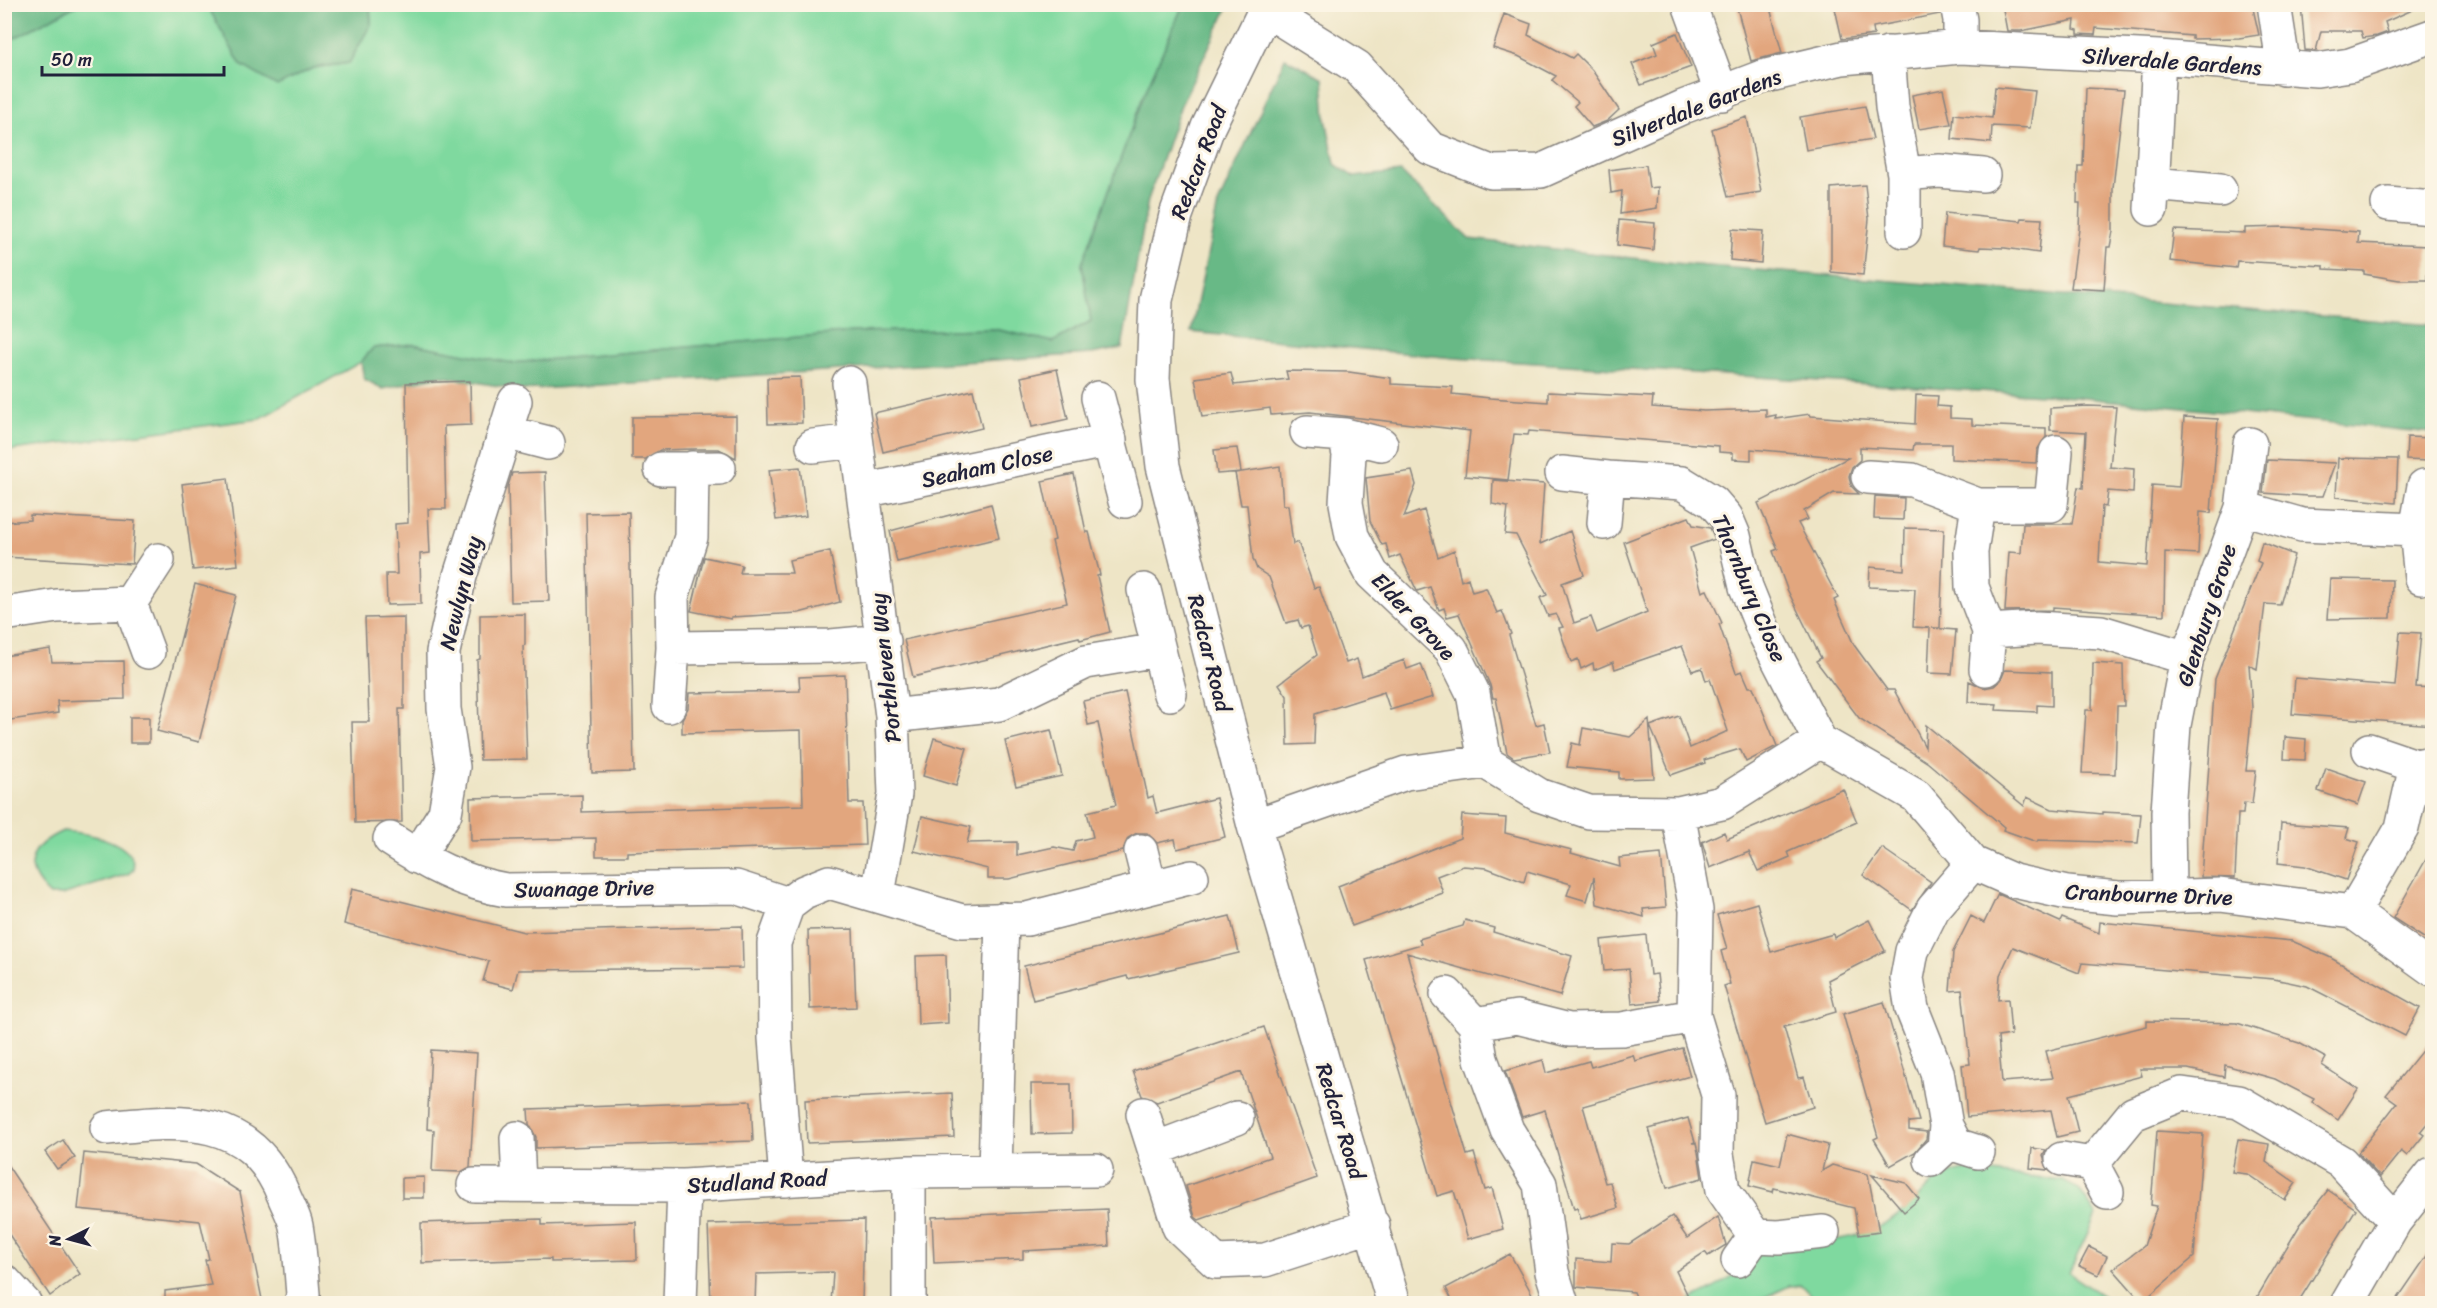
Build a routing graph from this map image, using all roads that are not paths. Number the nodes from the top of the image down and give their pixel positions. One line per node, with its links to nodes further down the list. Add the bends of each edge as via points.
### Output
1 (1689, 4): 10 (street)
2 (1957, 4): 6 (street)
3 (2274, 4): 9 (street)
4 (1267, 7): 10 (street, Silverdale Gardens, via 1357,67 1430,148 1491,172 1541,171); 61 (street, Redcar Road, via 1208,127 1176,215 1156,300 1153,379 1163,466)
5 (2433, 36): 9 (street, Silverdale Gardens, via 2350,65)
6 (1960, 47): 7 (street, Silverdale Gardens); 8 (street, Silverdale Gardens)
7 (1888, 53): 10 (street, Silverdale Gardens, via 1842,58 1762,77); 11 (street, via 1892,107)
8 (2159, 57): 9 (street, Silverdale Gardens); 13 (street, via 2151,196)
9 (2284, 69)
10 (1722, 93)
11 (1904, 174): 12 (street, via 1939,171); 16 (street)
12 (1983, 175)
13 (2220, 190)
14 (2388, 204): 15 (street)
15 (2433, 208)
16 (1904, 231)
17 (849, 383): 24 (street, Porthleven Way)
18 (1098, 398): 23 (street)
19 (515, 401): 20 (street, Newlyn Way)
20 (505, 432): 25 (street); 64 (street, Newlyn Way, via 460,576 443,652 444,710 453,767 445,813)
21 (1307, 432): 22 (street)
22 (1345, 435): 26 (street); 58 (street, Elder Grove, via 1349,455 1346,503 1352,536 1372,574 1451,650 1473,693)
23 (1110, 440): 35 (street, Seaham Close); 36 (street)
24 (855, 441): 28 (street); 35 (street, Porthleven Way)
25 (548, 443)
26 (1381, 444)
27 (2250, 444): 38 (street, Glenbury Grove)
28 (813, 446)
29 (2056, 452): 37 (street, via 2051,505)
30 (691, 468): 48 (street, via 691,537 672,597)
31 (1562, 472): 33 (street, Thornbury Close)
32 (1868, 477): 37 (street, via 1912,480)
33 (1608, 478): 39 (street); 56 (street, Thornbury Close, via 1682,483 1713,502 1726,518 1746,587 1765,634)
34 (2424, 486): 40 (street)
35 (863, 491): 47 (street, Porthleven Way)
36 (1125, 501)
37 (1978, 505): 46 (street, via 1971,552 1972,587)
38 (2242, 508): 40 (street, via 2302,525); 51 (street, Glenbury Grove)
39 (1604, 523)
40 (2416, 530): 42 (street)
41 (158, 560): 44 (street)
42 (2421, 578)
43 (1144, 590): 49 (street)
44 (130, 603): 45 (street, via 57,606); 50 (street)
45 (4, 614)
46 (1989, 631): 51 (street, via 2037,628 2101,632); 52 (street)
47 (884, 641): 48 (street, via 831,646); 55 (street, Porthleven Way)
48 (673, 648): 54 (street)
49 (1158, 650): 53 (street); 55 (street, via 1086,662 999,705)
50 (148, 652)
51 (2187, 658): 69 (street, Glenbury Grove, via 2174,725 2168,812)
52 (1986, 669)
53 (1170, 694)
54 (669, 706)
55 (892, 716): 68 (street, Porthleven Way, via 895,794)
56 (1820, 741): 60 (street, via 1722,803); 65 (street, Cranbourne Drive, via 1916,795)
57 (2368, 750): 59 (street)
58 (1485, 762): 60 (street, via 1539,795 1589,812); 61 (street, via 1406,773)
59 (2424, 764): 71 (street, via 2402,828)
60 (1678, 813): 75 (street, via 1696,910)
61 (1254, 826): 95 (street, Redcar Road)
62 (390, 839): 64 (street, Swanage Drive)
63 (1141, 851): 67 (street)
64 (417, 857): 70 (street, Swanage Drive, via 478,886 506,890 736,886)
65 (1973, 863): 69 (street, Cranbourne Drive, via 2014,881 2067,893 2118,898); 79 (street, via 1933,909 1912,951 1907,978 1912,1009 1937,1072)
66 (1192, 877): 67 (street)
67 (1150, 887): 72 (street, via 1027,919)
68 (878, 895): 70 (street, via 829,882 804,892); 72 (street, via 962,921)
69 (2169, 896): 71 (street, Cranbourne Drive, via 2220,896)
70 (788, 904): 90 (street, via 774,943)
71 (2353, 912): 73 (street, Cranbourne Drive)
72 (1002, 920): 86 (street)
73 (2433, 969)
74 (1447, 994): 76 (street)
75 (1694, 1016): 76 (street, via 1622,1029 1569,1029 1517,1017); 96 (street, via 1718,1095 1717,1154 1723,1190 1747,1248 1779,1237)
76 (1475, 1024): 103 (street, via 1481,1059 1507,1130 1540,1184 1552,1272)
77 (1143, 1114): 82 (street)
78 (1237, 1118): 82 (street)
79 (1946, 1126): 83 (street, via 1956,1145); 84 (street, via 1944,1149)
80 (106, 1128): 99 (street, via 166,1121 195,1123 226,1133 258,1152 279,1183 296,1224)
81 (517, 1137): 92 (street)
82 (1155, 1149): 95 (street, via 1179,1227 1216,1262 1265,1260)
83 (1978, 1152)
84 (1931, 1160)
85 (1096, 1170): 86 (street, Studland Road)
86 (995, 1171): 87 (street, Studland Road)
87 (909, 1172): 90 (street, Studland Road); 101 (street)
88 (2087, 1172): 94 (street, via 2133,1114 2182,1094 2239,1102 2341,1162)
89 (2433, 1174): 94 (street)
90 (786, 1179): 93 (street, Studland Road)
91 (474, 1185): 92 (street, Studland Road)
92 (519, 1185): 93 (street, Studland Road)
93 (684, 1186): 100 (street)
94 (2395, 1221): 104 (street)
95 (1373, 1226): 102 (street, Redcar Road)
96 (1823, 1232)
97 (4, 1281): 98 (street)
98 (25, 1304)
99 (301, 1304)
100 (680, 1304)
101 (909, 1304)
102 (1394, 1304)
103 (1562, 1304)
104 (2347, 1304)

